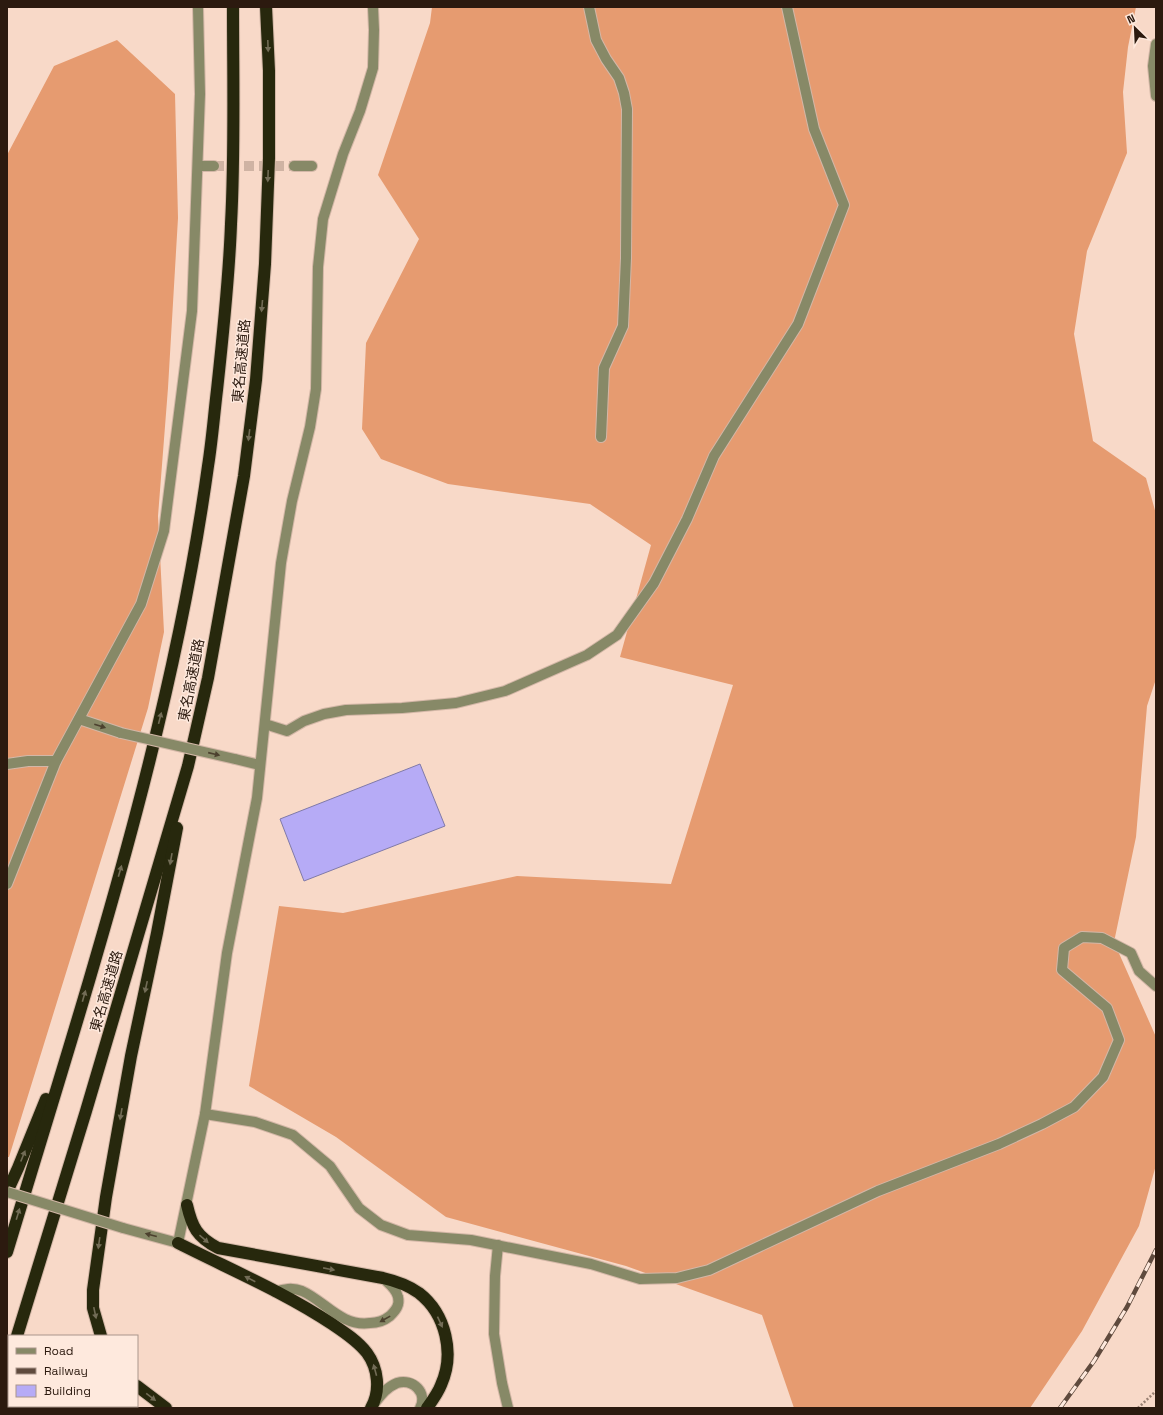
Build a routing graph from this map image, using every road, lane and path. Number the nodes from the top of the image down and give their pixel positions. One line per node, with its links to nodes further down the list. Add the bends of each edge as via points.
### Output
1 (198, 7): 9 (street)
2 (233, 7): 22 (highway, 東名高速道路, one-way to 2, via 132,832 167,689 190,578 208,466 223,335 231,224)
3 (266, 7): 19 (highway, 東名高速道路, one-way to 19, via 269,71 268,166 265,264 256,380 244,476 208,678)
4 (373, 7): 15 (street, via 373,68 323,219 318,267 316,390 281,563)
5 (589, 7): 13 (street, via 596,40 619,78 627,109 623,326 604,368)
6 (787, 7): 15 (street, via 814,129 844,205 798,324 714,456 687,519 654,583 617,635 587,655 504,690 456,703 346,710 304,721 287,731)
7 (1156, 44): 8 (street, via 1153,66)
8 (1156, 96)
9 (198, 166): 10 (street); 14 (street, via 192,311 164,531 141,604)
10 (214, 166)
11 (294, 166): 12 (street)
12 (312, 166)
13 (601, 437)
14 (79, 719): 16 (street); 18 (street, one-way to 18, bridge, via 121,733)
15 (265, 724): 18 (street)
16 (56, 761): 17 (street); 20 (street)
17 (7, 764)
18 (260, 765): 23 (street, via 257,798 227,953)
19 (188, 766): 31 (highway, 東名高速道路); 32 (highway, one-way to 32, via 106,1196 93,1290 94,1308)
20 (7, 884)
21 (1156, 986): 27 (street, via 1138,971 1130,953 1102,938 1082,937 1064,948 1062,970 1107,1008 1119,1040 1103,1077 1074,1106 999,1144 878,1191 709,1270 677,1278 640,1279 591,1264)
22 (78, 1018): 24 (highway, one-way to 22); 28 (highway, 東名高速道路, one-way to 22)
23 (205, 1114): 25 (street); 27 (street, via 255,1122 294,1135 330,1166 359,1208 381,1225 408,1235 472,1240)
24 (7, 1192): 26 (street, one-way to 24, bridge)
25 (187, 1205): 26 (street); 29 (highway, one-way to 29, via 194,1228 218,1248)
26 (178, 1243): 30 (highway, one-way to 26)
27 (498, 1245): 39 (street, via 494,1334)
28 (7, 1252)
29 (383, 1278): 30 (street, one-way to 30, via 396,1291 399,1300 397,1309 377,1323 365,1324 343,1318 302,1292 291,1289); 38 (highway, one-way to 38, via 408,1286 420,1294 430,1303 443,1328 447,1341 446,1370 442,1384)
30 (275, 1292): 35 (highway, one-way to 30, via 376,1374 372,1362 360,1345 327,1321)
31 (17, 1335)
32 (101, 1335)
33 (138, 1387): 36 (highway, one-way to 36)
34 (1156, 1391): 40 (path)
35 (373, 1406): 37 (street, via 386,1389 398,1383 408,1382 422,1393 423,1403)
36 (166, 1408)
37 (420, 1408)
38 (427, 1408)
39 (508, 1408)
40 (1138, 1408)

